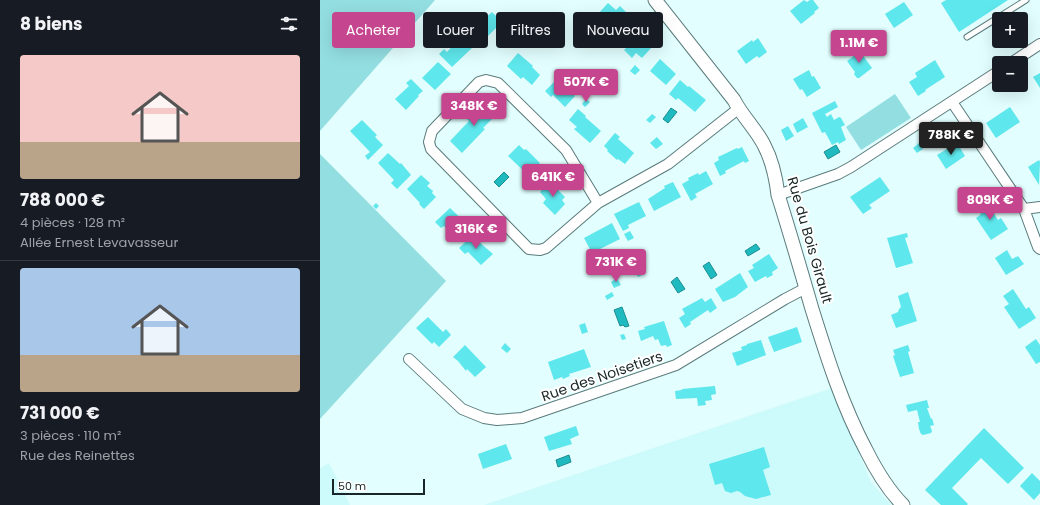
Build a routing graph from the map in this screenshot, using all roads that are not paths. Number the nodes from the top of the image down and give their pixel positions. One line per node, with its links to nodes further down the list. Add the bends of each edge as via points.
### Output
1 (655, 0): 8 (street, Rue du Bois Girault, via 734,100)
2 (1026, 0): 3 (lane)
3 (967, 37)
4 (1040, 44): 5 (street)
5 (1022, 56)
6 (992, 76): 7 (street)
7 (952, 102): 9 (street, via 845,171); 12 (street)
8 (738, 109): 9 (street, Rue du Bois Girault, via 764,144 776,177); 10 (street, via 668,164)
9 (778, 195): 14 (street, Rue du Bois Girault)
10 (598, 203): 10 (street, via 566,150 498,83 486,80 479,82 432,131 429,142 431,149 529,249 546,248)
11 (1040, 207): 12 (street)
12 (1024, 210): 13 (street)
13 (1040, 249)
14 (806, 288): 15 (street, Rue des Noisetiers, via 676,365 522,418 497,420 462,409); 16 (street, Rue du Bois Girault, via 828,360 855,430 874,467 892,494)
15 (409, 359)
16 (903, 505)

